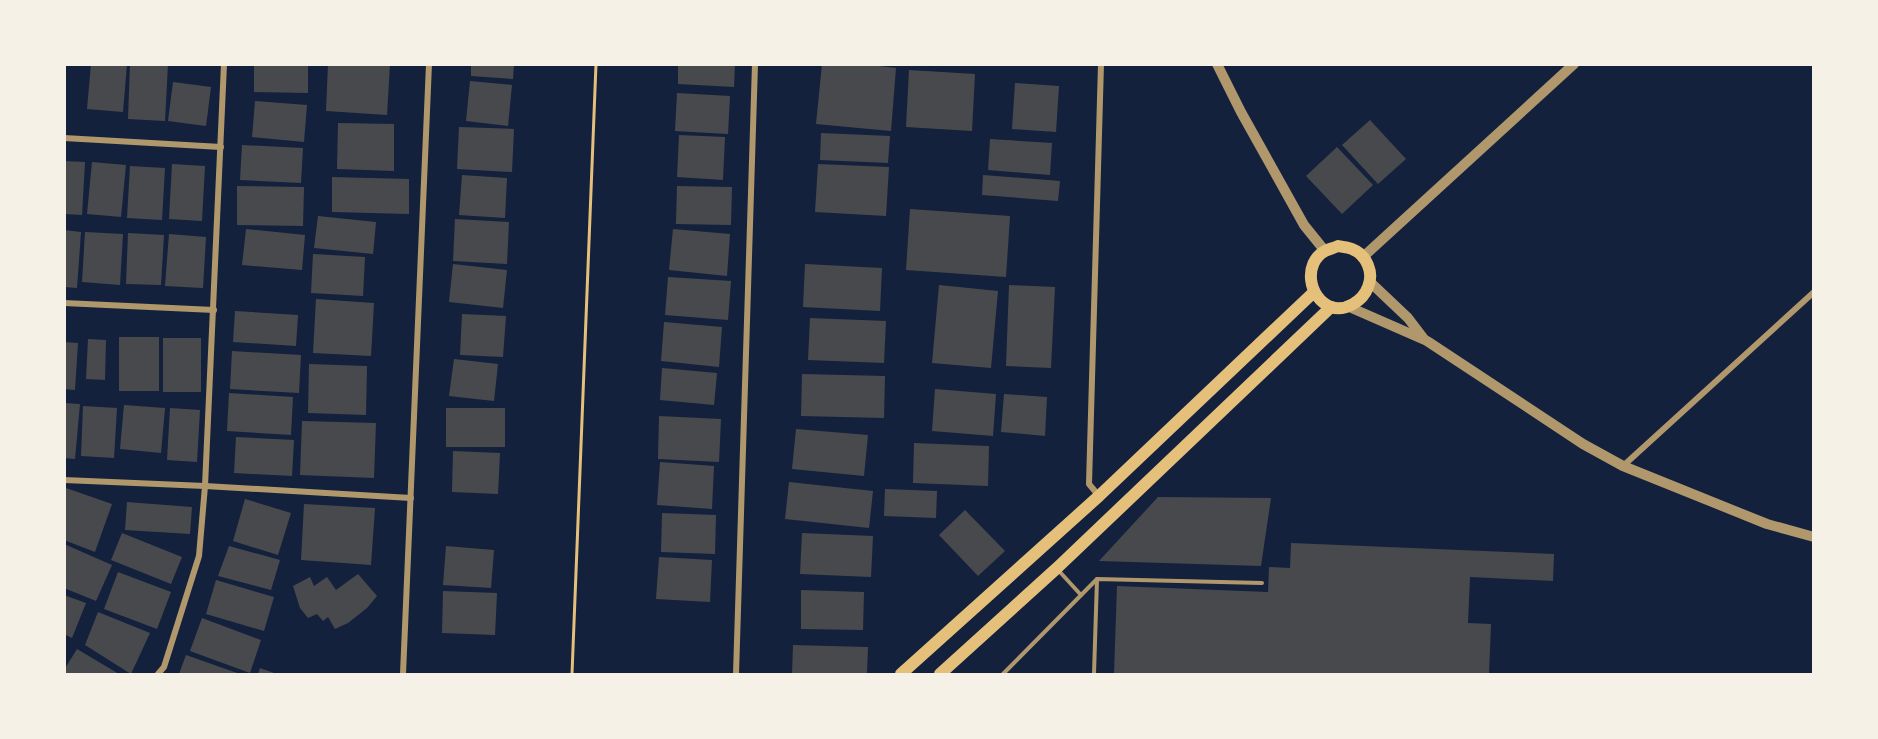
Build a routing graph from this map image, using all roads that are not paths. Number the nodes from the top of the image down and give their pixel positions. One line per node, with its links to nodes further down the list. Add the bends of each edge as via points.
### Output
1 (224, 64): 8 (street)
2 (429, 64): 23 (street)
3 (755, 64): 31 (street)
4 (1101, 64): 22 (street, via 1089,484)
5 (1217, 64): 9 (street, via 1304,225)
6 (1574, 64): 10 (street)
7 (64, 138): 8 (street)
8 (221, 147): 17 (street)
9 (1324, 251): 10 (main road, via 1338,246); 12 (main road, via 1311,269)
10 (1364, 257): 11 (main road)
11 (1370, 282): 15 (main road, via 1362,298); 18 (street)
12 (1314, 292): 16 (main road); 22 (main road)
13 (1814, 292): 19 (street)
14 (64, 303): 17 (street)
15 (1347, 306): 16 (main road); 18 (street)
16 (1331, 307): 25 (main road)
17 (214, 310): 21 (street)
18 (1426, 341): 19 (street, via 1582,444)
19 (1623, 466): 24 (street, via 1767,524)
20 (64, 480): 21 (street)
21 (205, 486): 23 (street); 29 (street, via 199,556 164,667)
22 (1099, 496): 32 (main road)
23 (411, 498): 30 (street)
24 (1814, 537)
25 (1057, 568): 28 (lane); 33 (main road)
26 (1097, 579): 27 (lane); 28 (lane); 35 (lane)
27 (1262, 583)
28 (1081, 595): 34 (lane)
29 (158, 675)
30 (403, 675)
31 (736, 675)
32 (901, 675)
33 (940, 675)
34 (1003, 675)
35 (1094, 675)

